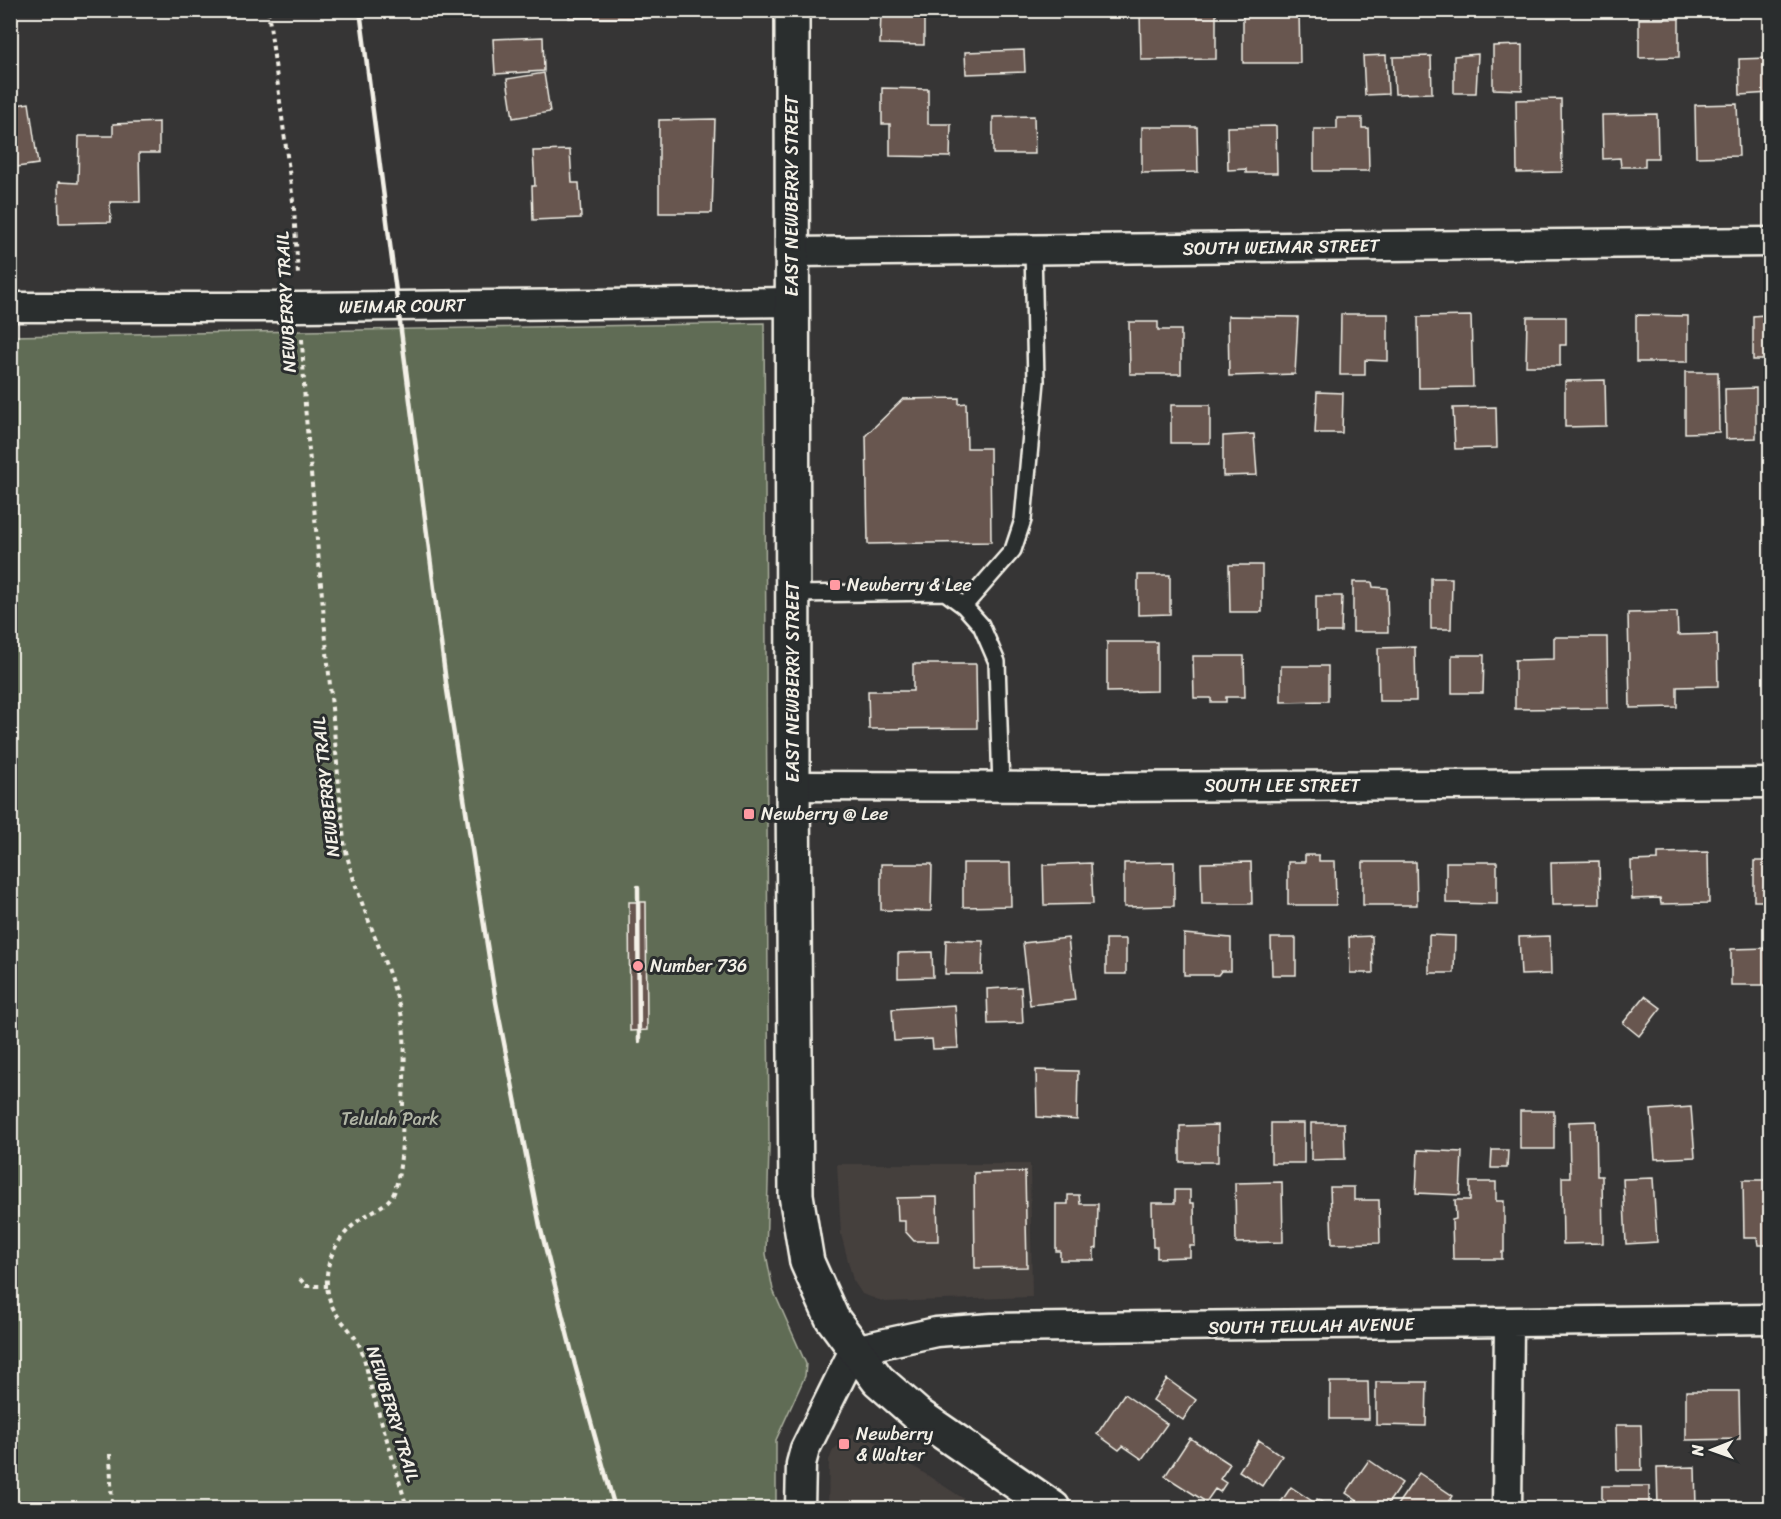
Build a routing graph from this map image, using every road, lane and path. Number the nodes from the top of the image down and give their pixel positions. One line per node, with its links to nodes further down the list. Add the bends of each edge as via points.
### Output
1 (268, 10): 8 (path, NEWBERRY TRAIL, via 294,209)
2 (792, 10): 5 (main road, EAST NEWBERRY STREET)
3 (1770, 242): 4 (street, SOUTH WEIMAR STREET)
4 (1033, 249): 5 (street, SOUTH WEIMAR STREET); 10 (lane, via 1036,381 1023,520 1012,550)
5 (792, 252): 6 (main road, EAST NEWBERRY STREET)
6 (792, 302): 8 (street, WEIMAR COURT); 9 (main road, EAST NEWBERRY STREET)
7 (10, 307): 8 (street, WEIMAR COURT)
8 (300, 307): 15 (path, NEWBERRY TRAIL, via 305,406 344,842 364,912 398,1001 404,1053 401,1157 394,1193 343,1235 331,1255)
9 (792, 594): 10 (lane, via 945,592); 12 (main road, EAST NEWBERRY STREET)
10 (964, 606): 13 (lane, via 981,625 997,662)
11 (1770, 783): 13 (street, SOUTH LEE STREET)
12 (793, 786): 13 (street, SOUTH LEE STREET); 18 (main road, EAST NEWBERRY STREET, via 796,1195 807,1262 831,1318)
13 (1001, 787)
14 (300, 1279): 15 (path, via 306,1286)
15 (327, 1286): 21 (path, NEWBERRY TRAIL, via 337,1317 360,1347)
16 (1770, 1319): 17 (street, SOUTH TELULAH AVENUE)
17 (1509, 1324): 18 (street, SOUTH TELULAH AVENUE, via 992,1329 936,1332); 24 (street)
18 (854, 1350): 22 (street, via 806,1449 801,1464); 23 (main road, EAST NEWBERRY STREET, via 878,1380 918,1415)
19 (110, 1454): 20 (path)
20 (112, 1509)
21 (407, 1509)
22 (800, 1509)
23 (1053, 1509)
24 (1506, 1509)

